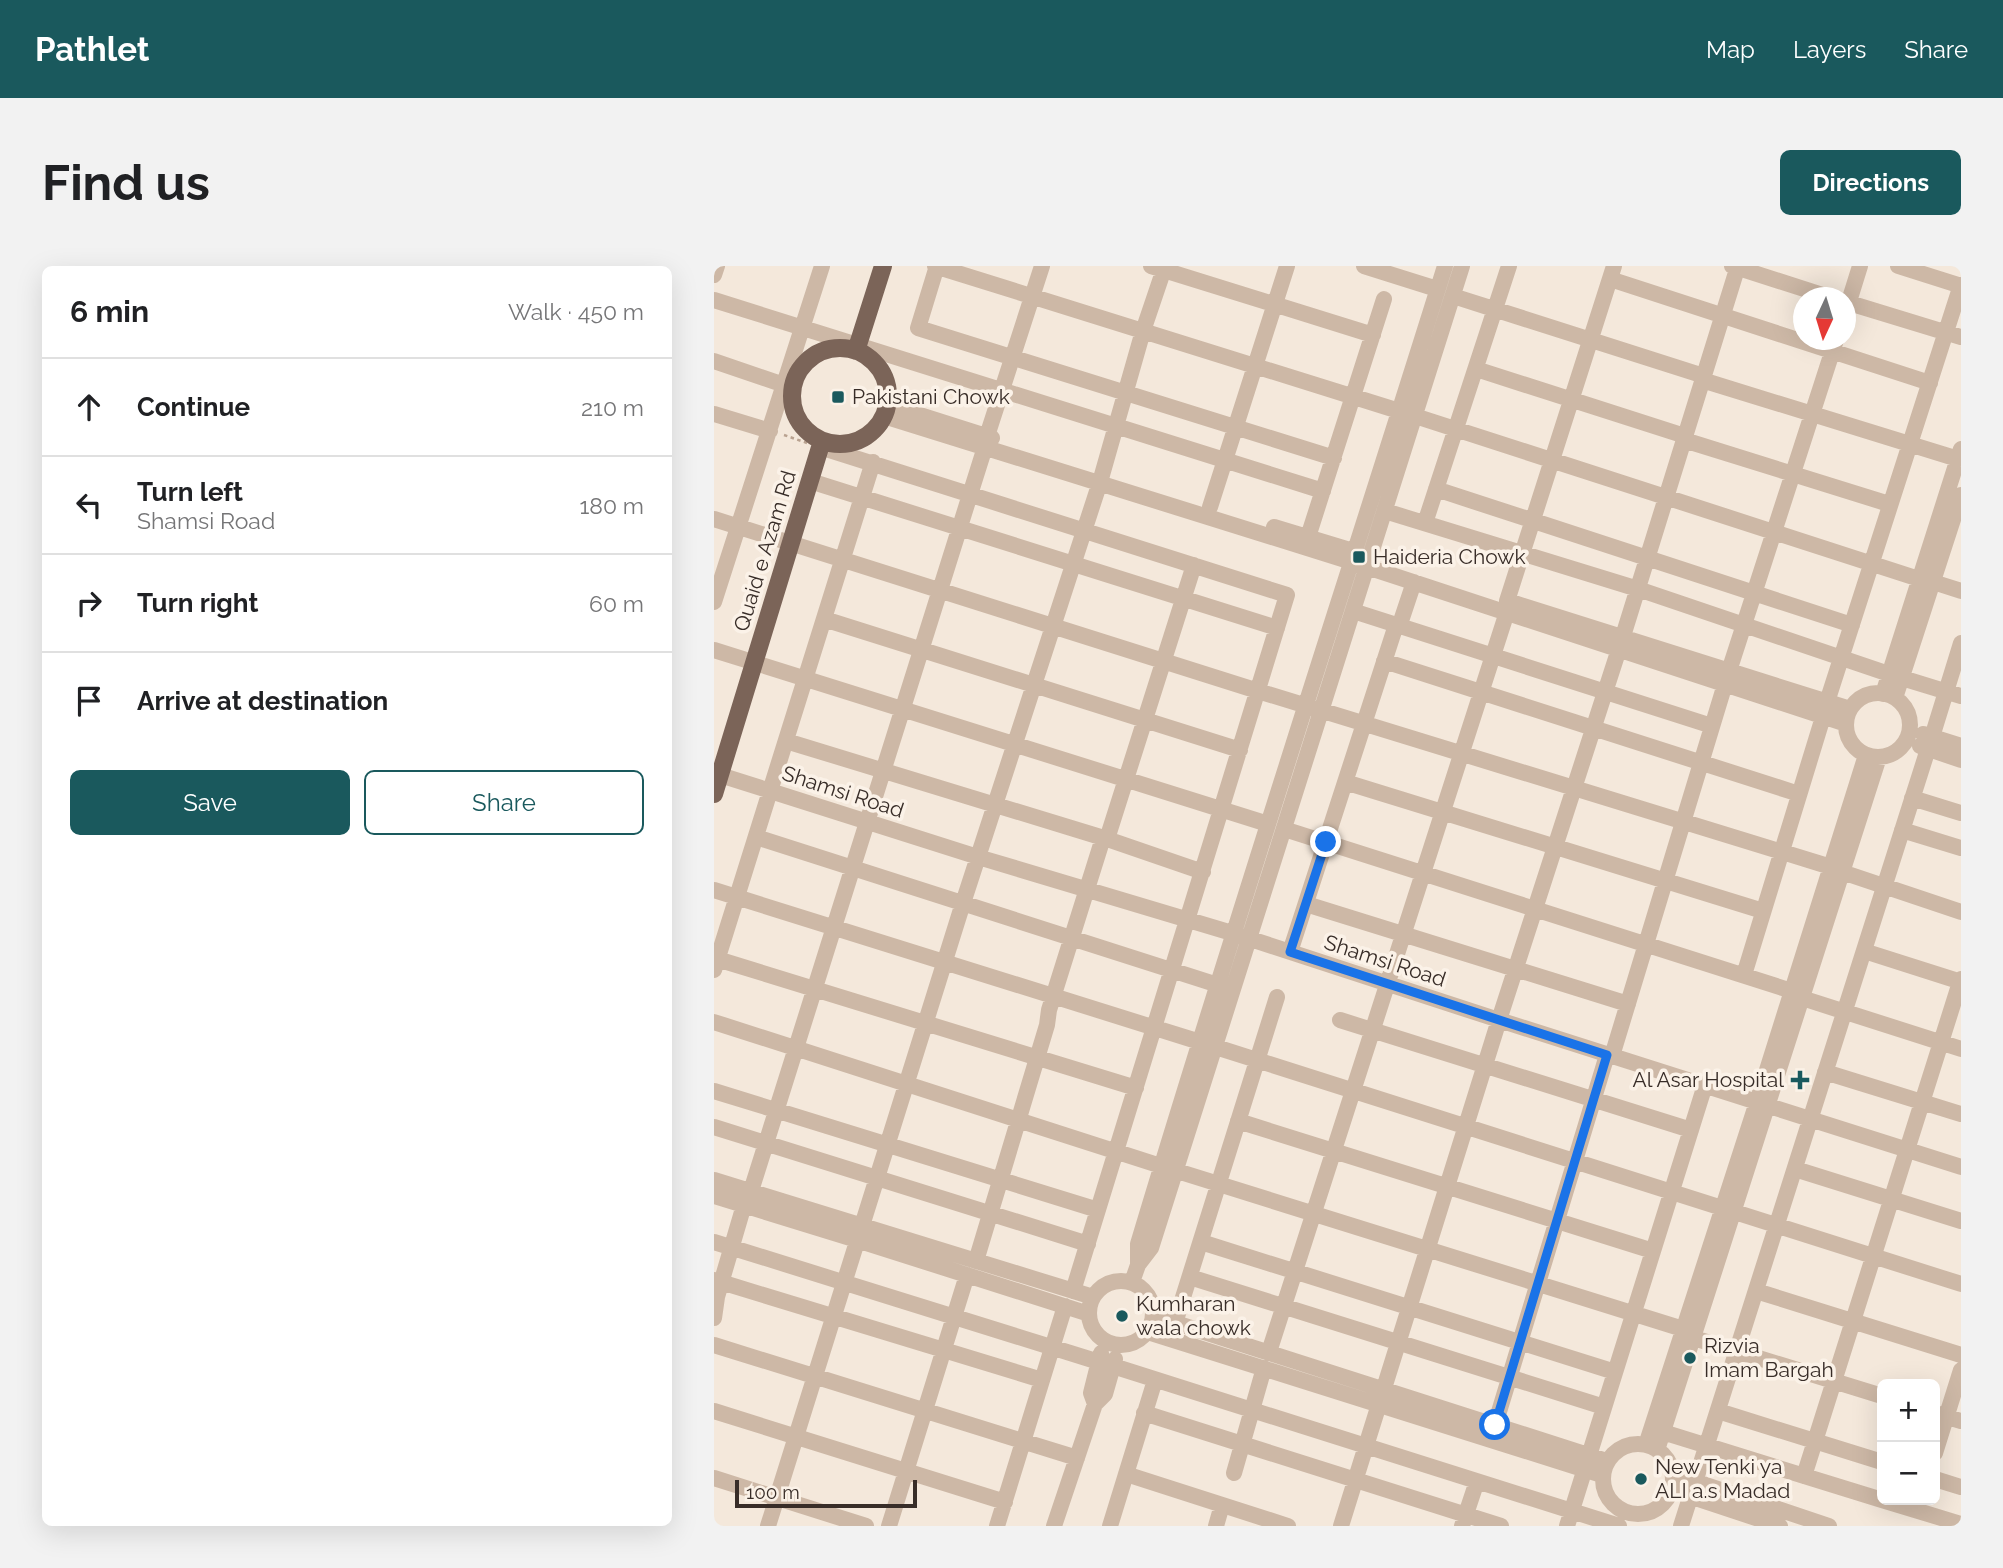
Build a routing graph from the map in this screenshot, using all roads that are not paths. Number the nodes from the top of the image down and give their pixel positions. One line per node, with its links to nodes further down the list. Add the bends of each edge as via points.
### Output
1 (717, 266): 17 (street)
2 (822, 266): 30 (street)
3 (883, 266): 36 (main road)
4 (936, 266): 22 (street); 39 (street, via 918,328)
5 (1042, 266): 22 (street)
6 (1287, 266): 26 (street)
7 (1364, 266): 15 (street)
8 (1445, 266): 21 (street)
9 (1462, 266): 23 (street)
10 (1509, 266): 28 (street)
11 (1860, 266): 20 (street)
12 (1898, 266): 18 (street)
13 (1160, 267): 26 (street); 31 (street)
14 (1735, 267): 19 (street); 29 (street)
15 (1391, 270): 21 (street)
16 (1612, 273): 29 (street); 35 (street)
17 (714, 275)
18 (1961, 285): 34 (street)
19 (1795, 287)
20 (1850, 287)
21 (1437, 289): 51 (street)
22 (1032, 296): 31 (street); 39 (street)
23 (1453, 296): 28 (street); 51 (street)
24 (1384, 299): 33 (street)
25 (714, 300): 30 (street)
26 (1275, 304): 33 (street); 41 (street)
27 (1856, 307): 34 (street)
28 (1495, 309): 35 (street); 42 (street)
29 (1722, 316): 32 (street); 43 (street)
30 (803, 328): 36 (street); 45 (street)
31 (1143, 331): 41 (street); 47 (street)
32 (1793, 334)
33 (1373, 335): 48 (street)
34 (1954, 335): 44 (street)
35 (1591, 340): 43 (street); 49 (street)
36 (857, 347): 45 (main road, via 822,352 808,360); 46 (street); 50 (main road, via 887,381)
37 (1832, 350): 53 (street)
38 (1847, 350): 44 (street)
39 (1013, 358): 46 (street); 47 (street)
40 (714, 361): 45 (street)
41 (1255, 366): 48 (street); 55 (street)
42 (1476, 369): 49 (street); 56 (street)
43 (1703, 378): 53 (street); 58 (street)
44 (1930, 383): 61 (street)
45 (789, 386): 57 (street); 60 (main road, via 798,419)
46 (1002, 390): 54 (street); 59 (street)
47 (1125, 393): 54 (street); 55 (street)
48 (1353, 396): 51 (street); 63 (street)
49 (1572, 400): 58 (street); 65 (street)
50 (886, 410): 59 (street); 60 (main road, via 867,437 853,443)
51 (1407, 413): 56 (street); 78 (street); 91 (street)
52 (714, 414): 57 (street)
53 (1812, 414): 61 (street); 67 (street)
54 (1116, 426): 64 (street); 68 (street)
55 (1236, 428): 63 (street); 64 (street)
56 (1456, 429): 65 (street); 70 (street)
57 (770, 431): 82 (street)
58 (1684, 438): 67 (street); 74 (street)
59 (986, 441): 68 (street); 72 (street)
60 (821, 444): 66 (street); 69 (main road, Quaid e Azam Rd)
61 (1910, 444): 62 (street); 76 (street)
62 (1959, 454): 95 (street)
63 (1334, 458): 71 (street)
64 (1225, 460): 71 (street); 77 (street)
65 (1552, 460): 74 (street); 80 (street)
66 (873, 462): 72 (street); 75 (street)
67 (1793, 474): 76 (street); 85 (street)
68 (1101, 477): 77 (street); 84 (street); 91 (street)
69 (810, 481): 75 (street); 87 (main road, Quaid e Azam Rd)
70 (1436, 489): 80 (street); 81 (street)
71 (1323, 491): 86 (street)
72 (970, 493): 83 (street); 84 (street)
73 (1961, 495): 95 (street)
74 (1666, 497): 85 (street); 89 (street)
75 (862, 498): 83 (street); 90 (street)
76 (1889, 504): 92 (street)
77 (1210, 507): 86 (street)
78 (1385, 511): 81 (street); 91 (street)
79 (714, 519): 82 (street)
80 (1533, 521): 88 (street); 89 (street)
81 (1425, 523): 88 (street)
82 (738, 527): 87 (street); 99 (street)
83 (959, 528): 93 (street); 98 (street)
84 (1084, 529): 93 (street); 94 (street)
85 (1774, 532): 92 (street); 101 (street)
86 (1308, 537): 91 (street)
87 (791, 543): 90 (street); 119 (main road, Quaid e Azam Rd)
88 (1522, 554): 97 (street); 103 (street)
89 (1647, 559): 97 (street); 101 (street)
90 (843, 560): 98 (street); 105 (street)
91 (1361, 560): 96 (street); 103 (street); 104 (street); 129 (street)
92 (1872, 563): 95 (street); 108 (street)
93 (1073, 564): 102 (street); 109 (street)
94 (1195, 565): 102 (street); 110 (street, via 1287,594)
95 (1926, 580): 100 (street); 120 (street)
96 (1414, 582): 103 (street); 106 (street, via 1401,621)
97 (1638, 589): 107 (street); 111 (street)
98 (940, 590): 109 (street); 112 (street)
99 (716, 591)
100 (1961, 591)
101 (1755, 593): 107 (street); 108 (street)
102 (1184, 599): 110 (street); 117 (street)
103 (1507, 606): 111 (street); 115 (street)
104 (1353, 611): 106 (street); 129 (street)
105 (824, 619): 112 (street); 122 (street)
106 (1395, 625): 115 (street); 118 (street)
107 (1744, 625): 116 (street); 121 (street)
108 (1852, 625): 116 (street)
109 (1053, 626): 117 (street); 123 (street)
110 (1277, 628): 124 (street)
111 (1621, 643): 121 (street); 126 (street)
112 (921, 649): 123 (street); 130 (street)
113 (714, 650): 119 (street)
114 (1960, 654): 127 (street)
115 (1493, 657): 125 (street); 126 (street)
116 (1841, 658): 120 (street); 131 (street)
117 (1164, 661): 124 (street); 133 (street)
118 (1384, 661): 125 (street); 134 (street)
119 (754, 663): 122 (street); 148 (main road, Quaid e Azam Rd)
120 (1895, 676): 127 (street); 128 (street)
121 (1727, 678): 131 (street); 135 (street)
122 (806, 679): 130 (street); 138 (street)
123 (1034, 685): 133 (street); 140 (street)
124 (1258, 691): 129 (street); 142 (street)
125 (1481, 692): 136 (street); 143 (street)
126 (1605, 692): 135 (street); 136 (street)
127 (1954, 694): 139 (street)
128 (1889, 696): 132 (street, via 1866,695 1856,701); 137 (street, via 1908,712)
129 (1314, 708): 134 (street); 162 (street); 163 (street)
130 (902, 709): 140 (street); 147 (street)
131 (1825, 710): 132 (street); 154 (street)
132 (1848, 717): 144 (street, via 1850,741)
133 (1145, 720): 142 (street); 149 (street)
134 (1364, 723): 143 (street); 150 (street)
135 (1712, 726): 146 (street)
136 (1594, 728): 146 (street); 151 (street)
137 (1908, 736): 139 (street); 144 (street, via 1893,754)
138 (786, 741): 147 (street); 152 (street)
139 (1930, 743): 141 (street); 145 (street); 155 (street)
140 (1015, 744): 149 (street); 156 (street)
141 (1961, 746)
142 (1240, 750): 157 (street)
143 (1461, 754): 151 (street); 158 (street)
144 (1872, 756): 173 (street)
145 (1961, 760)
146 (1701, 762): 154 (street); 161 (street)
147 (883, 771): 156 (street); 160 (street)
148 (717, 774): 152 (street, Shamsi Road); 153 (main road, Quaid e Azam Rd)
149 (1126, 779): 157 (street); 166 (street)
150 (1345, 782): 158 (street); 167 (street)
151 (1574, 788): 161 (street); 168 (street)
152 (770, 790): 160 (street, Shamsi Road); 165 (street)
153 (714, 794)
154 (1799, 794): 170 (street)
155 (1912, 798): 159 (street); 164 (street)
156 (995, 805): 166 (street); 171 (street)
157 (1222, 810): 162 (street); 174 (street)
158 (1443, 813): 168 (street); 175 (street)
159 (1961, 813)
160 (867, 821): 171 (street, Shamsi Road); 172 (street)
161 (1683, 822): 170 (street); 176 (street)
162 (1268, 824): 188 (street)
163 (1284, 829): 167 (street); 191 (street)
164 (1902, 830): 169 (street); 177 (street)
165 (756, 836): 172 (street); 180 (street)
166 (1105, 839): 174 (street); 178 (street)
167 (1326, 842): 175 (street); 182 (street)
168 (1555, 847): 176 (street); 183 (street)
169 (1961, 848)
170 (1781, 851): 173 (street); 184 (street)
171 (978, 856): 178 (street, Shamsi Road); 181 (street)
172 (853, 868): 181 (street); 187 (street)
173 (1836, 870): 177 (street); 204 (street)
174 (1203, 872): 186 (street)
175 (1423, 873): 183 (street); 189 (street)
176 (1665, 881): 184 (street); 192 (street)
177 (1884, 886): 185 (street); 193 (street)
178 (1087, 890): 186 (street, Shamsi Road); 190 (street)
179 (714, 891): 180 (street)
180 (736, 898): 187 (street); 196 (street)
181 (963, 903): 190 (street); 195 (street)
182 (1306, 904): 189 (street); 194 (street)
183 (1536, 908): 192 (street); 197 (street)
184 (1763, 911): 199 (street)
185 (1961, 912)
186 (1188, 921): 188 (street, Shamsi Road); 198 (street)
187 (833, 927): 195 (street); 203 (street)
188 (1232, 933): 191 (street, Shamsi Road); 202 (street)
189 (1404, 934): 197 (street); 201 (street)
190 (1072, 938): 198 (street); 206 (street)
191 (1249, 939): 194 (street, Shamsi Road); 216 (street)
192 (1646, 943): 199 (street); 207 (street)
193 (1864, 951): 200 (street); 208 (street)
194 (1290, 952): 201 (street, Shamsi Road)
195 (945, 963): 206 (street); 212 (street)
196 (716, 965): 203 (street)
197 (1516, 969): 207 (street); 210 (street)
198 (1172, 970): 202 (street); 213 (street)
199 (1744, 975): 204 (street)
200 (1961, 981): 215 (street)
201 (1388, 984): 210 (street, Shamsi Road); 214 (street)
202 (1218, 985): 216 (street)
203 (814, 989): 212 (street); 217 (street)
204 (1797, 994): 208 (street); 231 (street)
205 (1277, 997): 221 (street)
206 (1054, 998): 213 (street); 220 (street)
207 (1628, 1004): 219 (street)
208 (1844, 1012): 215 (street); 223 (street)
209 (1340, 1020): 214 (street)
210 (1499, 1020): 219 (street, Shamsi Road); 222 (street)
211 (714, 1022): 217 (street)
212 (925, 1023): 220 (street); 224 (street)
213 (1155, 1028): 216 (street); 226 (street)
214 (1373, 1030): 222 (street); 228 (street)
215 (1941, 1042): 218 (street); 230 (street)
216 (1208, 1044): 221 (street); 247 (street)
217 (796, 1048): 224 (street); 232 (street)
218 (1961, 1049)
219 (1610, 1055): 225 (street, Shamsi Road); 229 (street)
220 (1037, 1058): 226 (street); 234 (street)
221 (1258, 1060): 228 (street); 236 (street)
222 (1485, 1065): 229 (street); 238 (street)
223 (1825, 1072): 230 (street); 235 (street)
224 (906, 1083): 234 (street); 241 (street)
225 (1705, 1085): 231 (street, Shamsi Road); 239 (street)
226 (1136, 1088): 242 (street)
227 (714, 1091): 232 (street)
228 (1353, 1091): 238 (street); 244 (street)
229 (1594, 1099): 239 (street); 245 (street)
230 (1922, 1102): 233 (street); 243 (street)
231 (1762, 1103): 235 (street, Shamsi Road); 259 (street)
232 (776, 1110): 240 (street); 241 (street)
233 (1961, 1114)
234 (1019, 1119): 242 (street); 250 (street)
235 (1811, 1119): 243 (street, Shamsi Road); 248 (street)
236 (1238, 1121): 244 (street); 252 (street)
237 (714, 1127): 240 (street)
238 (1466, 1127): 245 (street); 253 (street)
239 (1691, 1130): 254 (street)
240 (766, 1143): 249 (street); 256 (street)
241 (887, 1144): 249 (street); 250 (street)
242 (1117, 1150): 247 (street); 258 (street)
243 (1907, 1150): 246 (street, Shamsi Road); 257 (street)
244 (1334, 1151): 253 (street); 260 (street)
245 (1576, 1161): 254 (street); 262 (street)
246 (1961, 1167)
247 (1169, 1168): 252 (street); 278 (street, via 1138,1244)
248 (1795, 1169): 257 (street); 264 (street)
249 (877, 1178): 261 (street); 265 (street)
250 (1001, 1179): 258 (street); 261 (street)
251 (714, 1180): 256 (street)
252 (1219, 1183): 260 (street); 267 (street)
253 (1447, 1187): 262 (street); 270 (street)
254 (1672, 1192): 259 (street); 271 (street)
255 (714, 1196): 256 (street)
256 (747, 1198): 265 (street); 269 (street)
257 (1891, 1199): 263 (street); 272 (street)
258 (1098, 1210): 268 (street)
259 (1728, 1211): 264 (street); 295 (street)
260 (1314, 1213): 270 (street); 274 (street)
261 (990, 1214): 268 (street); 273 (street)
262 (1557, 1221): 271 (street); 279 (street)
263 (1961, 1221)
264 (1777, 1225): 272 (street); 282 (street)
265 (859, 1233): 273 (street); 277 (street)
266 (714, 1242): 269 (street)
267 (1200, 1242): 274 (street); 275 (street)
268 (1088, 1244): 281 (street)
269 (732, 1247): 276 (street); 277 (street)
270 (1428, 1248): 279 (street); 286 (street)
271 (1653, 1251): 288 (street)
272 (1873, 1256): 280 (street); 292 (street)
273 (972, 1268): 281 (street); 284 (street); 290 (street)
274 (1295, 1272): 285 (street); 286 (street)
275 (1190, 1277): 285 (street); 293 (street)
276 (718, 1281): 289 (street); 291 (street)
277 (844, 1282): 289 (street); 290 (street)
278 (1132, 1282): 283 (street, via 1106,1284); 294 (street, via 1149,1295)
279 (1538, 1283): 288 (street); 296 (street)
280 (1961, 1284)
281 (1073, 1291): 283 (street)
282 (1756, 1291): 292 (street); 302 (street)
283 (1093, 1297): 287 (street)
284 (1065, 1306): 287 (street); 300 (street)
285 (1284, 1307): 298 (street); 304 (street)
286 (1409, 1308): 296 (street); 298 (street)
287 (1089, 1314): 297 (street, via 1098,1336)
288 (1634, 1314): 295 (street); 307 (street)
289 (833, 1316): 301 (street); 308 (street)
290 (954, 1317): 300 (street); 301 (street)
291 (714, 1318)
292 (1853, 1321): 303 (street); 312 (street)
293 (1175, 1323): 294 (street); 304 (street)
294 (1151, 1324): 297 (street, via 1136,1342); 304 (street)
295 (1686, 1334): 302 (street); 324 (street)
296 (1520, 1342): 307 (street); 309 (street)
297 (1112, 1343): 305 (street)
298 (1399, 1343): 309 (street); 314 (street)
299 (714, 1345): 308 (street)
300 (1052, 1347): 305 (street); 310 (street)
301 (944, 1350): 310 (street); 318 (street)
302 (1737, 1352): 312 (street); 319 (street)
303 (1961, 1355)
304 (1267, 1360): 314 (street); 316 (street)
305 (1106, 1364): 311 (street); 331 (street, via 1105,1394 1095,1404)
306 (1961, 1370): 321 (street)
307 (1615, 1372): 315 (street)
308 (815, 1376): 318 (street); 323 (street)
309 (1510, 1378): 315 (street); 322 (street)
310 (1042, 1380): 326 (street)
311 (1155, 1380): 316 (street); 320 (street)
312 (1834, 1381): 313 (street); 325 (street)
313 (1877, 1394)
314 (1382, 1396): 322 (street); 329 (street); 333 (street)
315 (1604, 1407): 333 (street)
316 (1252, 1410): 328 (street); 329 (street)
317 (714, 1411): 323 (street)
318 (925, 1411): 326 (street); 335 (street)
319 (1718, 1411): 325 (street); 330 (street)
320 (1144, 1413): 328 (street); 337 (street)
321 (1947, 1417): 327 (street)
322 (1495, 1425): 333 (street)
323 (796, 1437): 335 (street); 346 (street)
324 (1654, 1439): 330 (street); 334 (street, via 1621,1448); 343 (street, via 1670,1463)
325 (1815, 1441): 332 (street); 338 (street)
326 (1023, 1442): 331 (street); 348 (street)
327 (1939, 1442)
328 (1242, 1444): 336 (street); 340 (street)
329 (1367, 1446): 340 (street); 341 (street)
330 (1707, 1446): 338 (street); 345 (street)
331 (1077, 1458): 360 (street)
332 (1877, 1460)
333 (1587, 1462): 334 (street); 352 (street)
334 (1605, 1468): 354 (street, via 1607,1497)
335 (906, 1471): 348 (street); 358 (street)
336 (1234, 1473)
337 (1126, 1474): 349 (street); 361 (street)
338 (1804, 1476): 347 (street)
339 (714, 1478): 346 (street)
340 (1356, 1480): 353 (street); 364 (street)
341 (1477, 1481): 352 (street); 353 (street)
342 (1940, 1481): 344 (street)
343 (1672, 1482): 345 (street); 354 (street, via 1660,1507)
344 (1961, 1487)
345 (1693, 1489): 366 (street); 367 (street); 368 (street)
346 (777, 1498): 356 (street); 357 (street)
347 (1877, 1498)
348 (1005, 1502): 359 (street)
349 (1222, 1505): 362 (street); 363 (street)
350 (1896, 1505): 351 (street)
351 (1916, 1512): 355 (street)
352 (1569, 1519): 354 (street)
353 (1464, 1520): 365 (street)
354 (1625, 1522)
355 (1961, 1524)
356 (768, 1526)
357 (866, 1526)
358 (889, 1526)
359 (997, 1526)
360 (1054, 1526)
361 (1110, 1526)
362 (1216, 1526)
363 (1288, 1526)
364 (1341, 1526)
365 (1501, 1526)
366 (1681, 1526)
367 (1780, 1526)
368 (1829, 1526)

